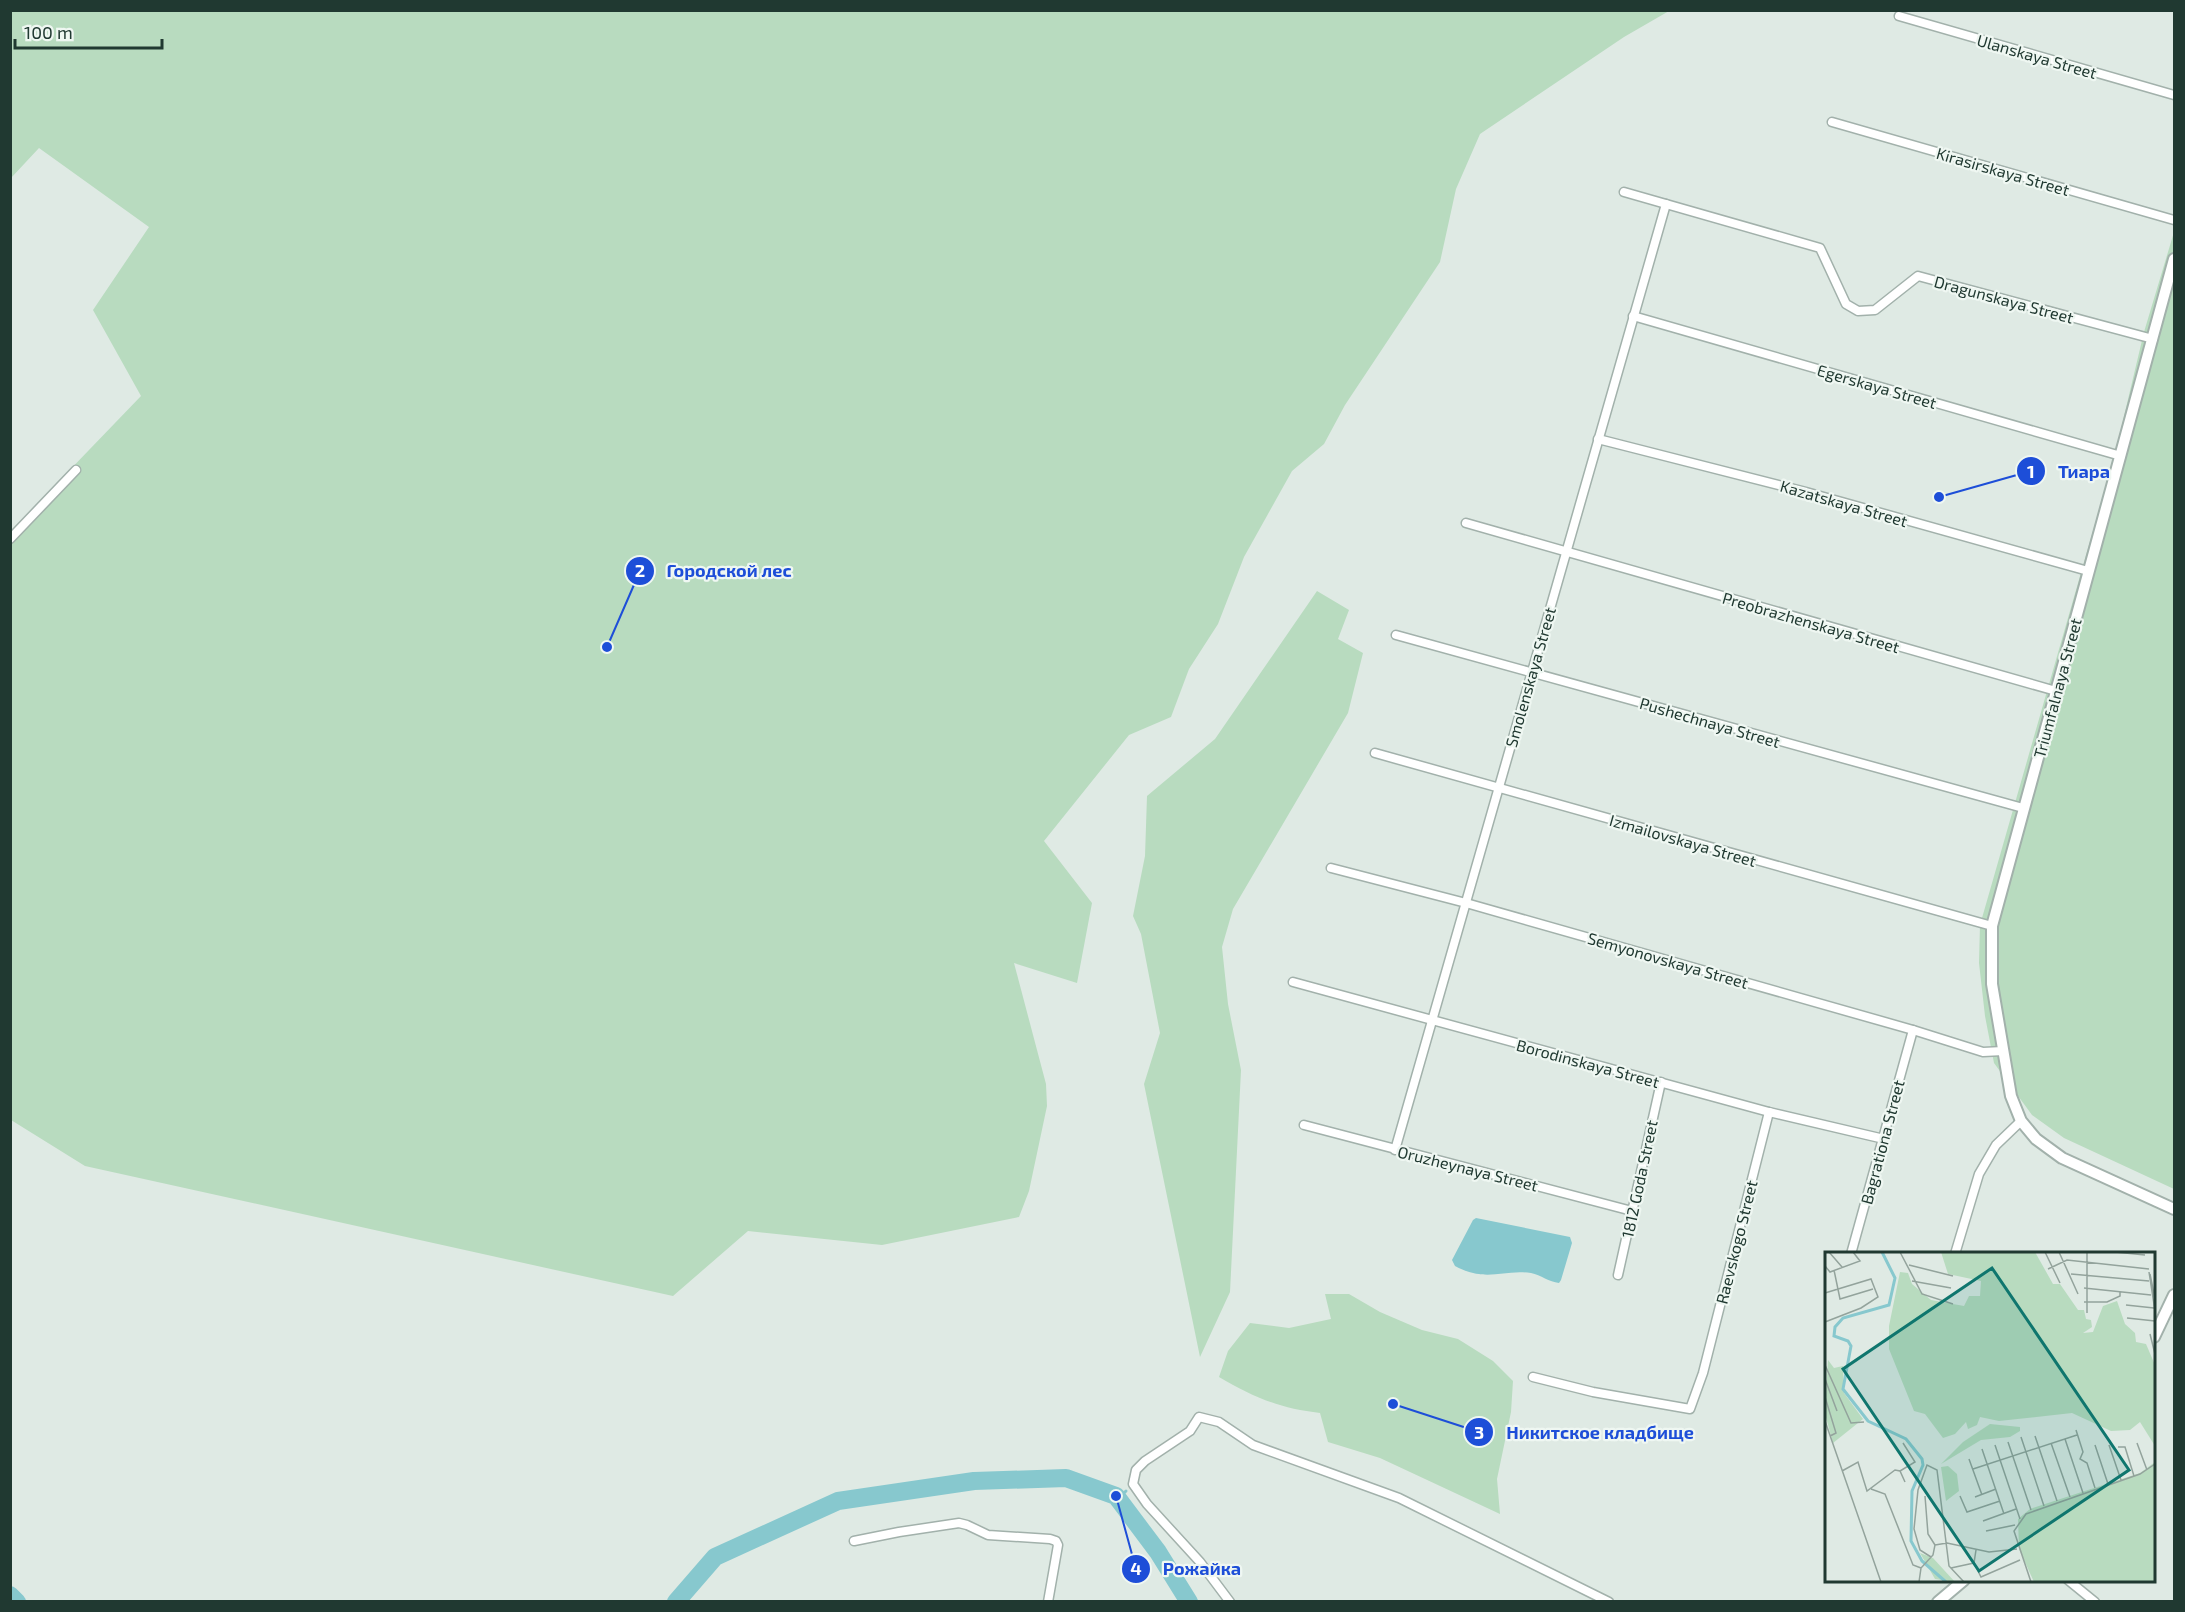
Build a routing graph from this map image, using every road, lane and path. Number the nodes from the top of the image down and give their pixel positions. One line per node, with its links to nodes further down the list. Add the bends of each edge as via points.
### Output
1 (1899, 16): 2 (street, Ulanskaya Street)
2 (2175, 95)
3 (1832, 122): 6 (street, Kirasirskaya Street)
4 (1623, 192): 5 (street, Dragunskaya Street)
5 (1666, 204): 8 (street, Smolenskaya Street); 9 (street, Dragunskaya Street, via 1820,248 1846,304 1858,311 1875,310 1918,276)
6 (2175, 220)
7 (2175, 259): 9 (street, Triumfalnaya Street)
8 (1634, 316): 10 (street, Smolenskaya Street); 11 (street, Egerskaya Street)
9 (2152, 339): 11 (street, Triumfalnaya Street)
10 (1598, 439): 15 (street, Smolenskaya Street); 16 (street, Kazatskaya Street)
11 (2121, 456): 16 (street, Triumfalnaya Street)
12 (76, 470): 14 (street)
13 (1466, 523): 15 (street, Preobrazhenskaya Street)
14 (10, 539)
15 (1566, 553): 18 (street, Smolenskaya Street); 19 (street, Preobrazhenskaya Street)
16 (2088, 571): 19 (street, Triumfalnaya Street)
17 (1396, 635): 18 (street, Pushechnaya Street)
18 (1532, 672): 21 (street, Smolenskaya Street); 22 (street, Pushechnaya Street)
19 (2056, 691): 22 (street, Triumfalnaya Street)
20 (1375, 753): 21 (street, Izmailovskaya Street)
21 (1498, 789): 24 (street, Smolenskaya Street); 25 (street, Izmailovskaya Street)
22 (2023, 808): 25 (street, Triumfalnaya Street)
23 (1331, 868): 24 (street, Semyonovskaya Street)
24 (1466, 903): 27 (street, Smolenskaya Street); 28 (street, Semyonovskaya Street)
25 (1992, 927): 29 (street, Triumfalnaya Street, via 1992,984)
26 (1293, 982): 27 (street, Borodinskaya Street)
27 (1432, 1021): 30 (street, Borodinskaya Street); 35 (street, Smolenskaya Street)
28 (1913, 1030): 29 (street, Semyonovskaya Street, via 1983,1052); 34 (street, Bagrationa Street)
29 (2003, 1051): 32 (street, Triumfalnaya Street)
30 (1661, 1082): 31 (street, Borodinskaya Street); 37 (street, 1812 Goda Street)
31 (1769, 1112): 34 (street, Borodinskaya Street); 43 (street, Raevskogo Street, via 1703,1372 1690,1409)
32 (2020, 1121): 36 (street, Triumfalnaya Street, via 2062,1158); 39 (street, via 1996,1145 1978,1174)
33 (1304, 1125): 35 (street, Oruzheynaya Street)
34 (1884, 1139): 38 (street, Bagrationa Street)
35 (1395, 1150): 37 (street, Oruzheynaya Street)
36 (2175, 1209)
37 (1632, 1211): 40 (street, 1812 Goda Street)
38 (1852, 1252)
39 (1956, 1252)
40 (1618, 1275)
41 (2175, 1295): 42 (street)
42 (2155, 1335)
43 (1533, 1377)
44 (854, 1541): 47 (street, via 959,1523 988,1535 1050,1539 1058,1545)
45 (1963, 1582): 50 (street)
46 (2069, 1582): 51 (street)
47 (1048, 1602)
48 (1230, 1602): 49 (street, via 1133,1484 1136,1470 1190,1431 1199,1417 1219,1422 1253,1445 1399,1498)
49 (1609, 1602)
50 (1938, 1602)
51 (2095, 1602)

